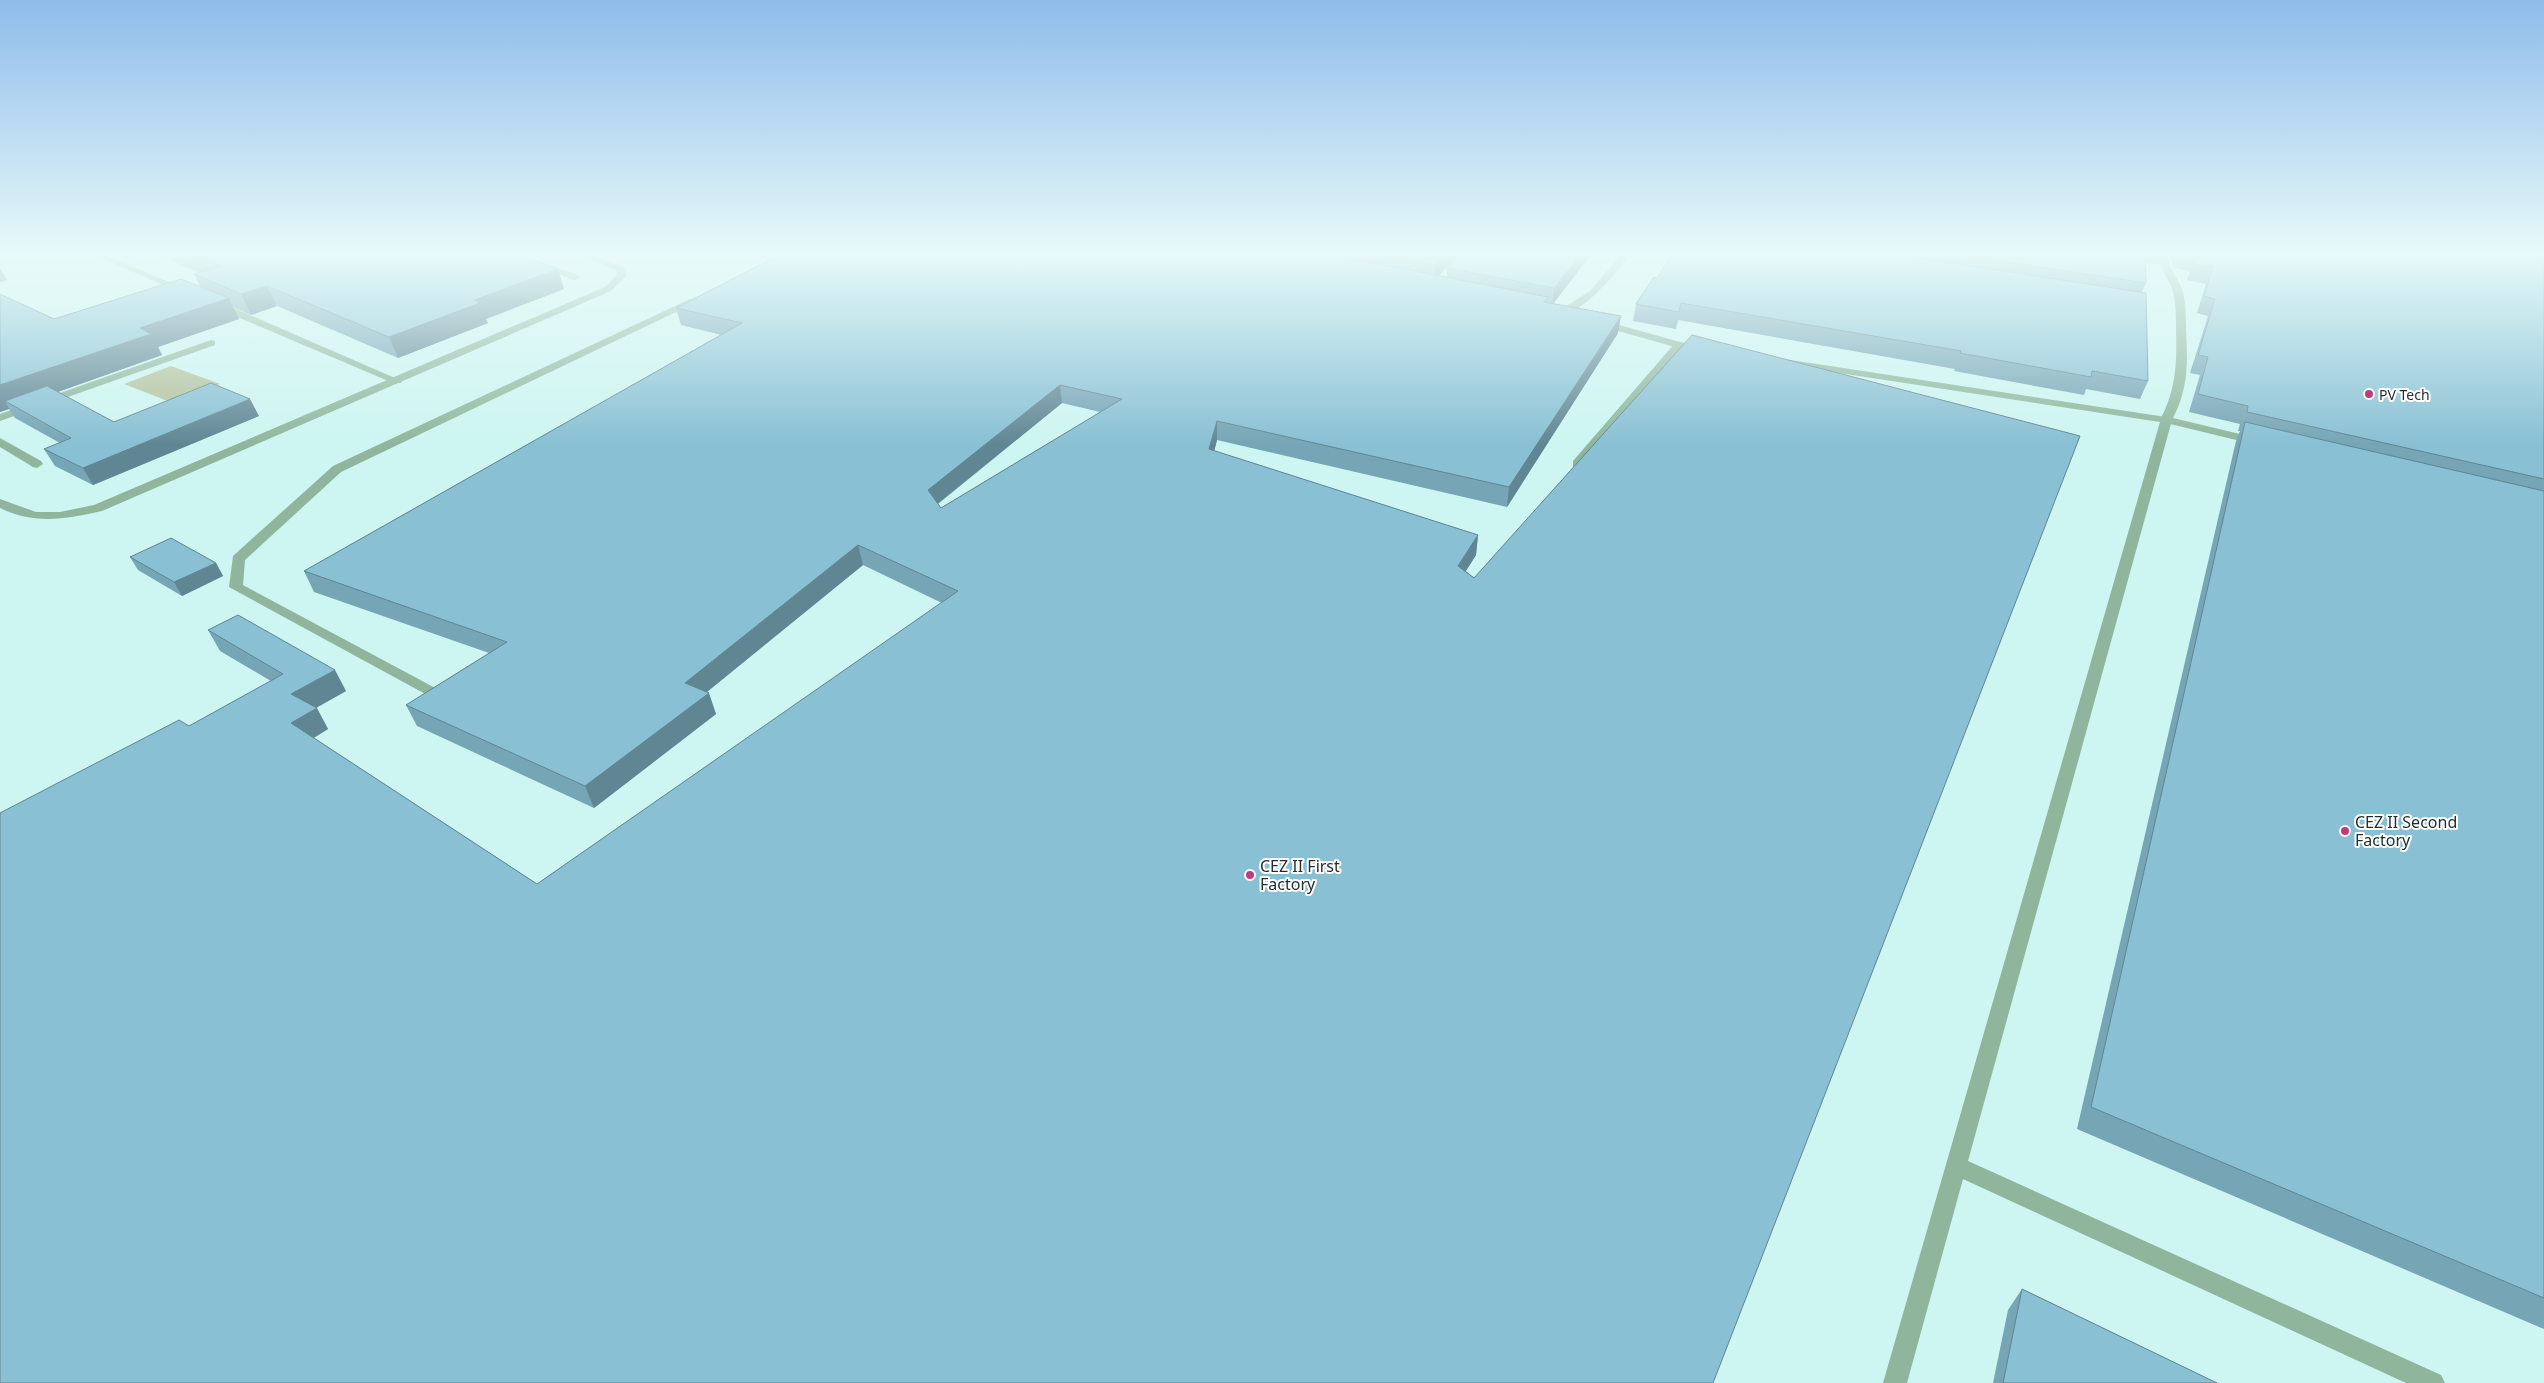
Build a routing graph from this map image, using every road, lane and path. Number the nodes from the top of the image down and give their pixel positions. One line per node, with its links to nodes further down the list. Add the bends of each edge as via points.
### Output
1 (246, 317): 10 (street)
2 (545, 317): 10 (street)
3 (659, 317): 18 (street, via 337,469 238,559 236,587)
4 (1578, 317): 7 (street)
5 (2181, 317): 12 (street, via 2182,375 2176,403)
6 (211, 343): 11 (street)
7 (1679, 346): 8 (street); 16 (street)
8 (1718, 352)
9 (1767, 359): 12 (street)
10 (397, 381): 17 (street, via 98,508 33,516 18,514)
11 (0, 418)
12 (2166, 420): 14 (street); 19 (street)
13 (0, 442): 15 (street)
14 (2273, 445)
15 (37, 464)
16 (1576, 464)
17 (0, 503)
18 (434, 693)
19 (1956, 1166): 20 (street); 21 (street)
20 (1895, 1383)
21 (2433, 1383)

